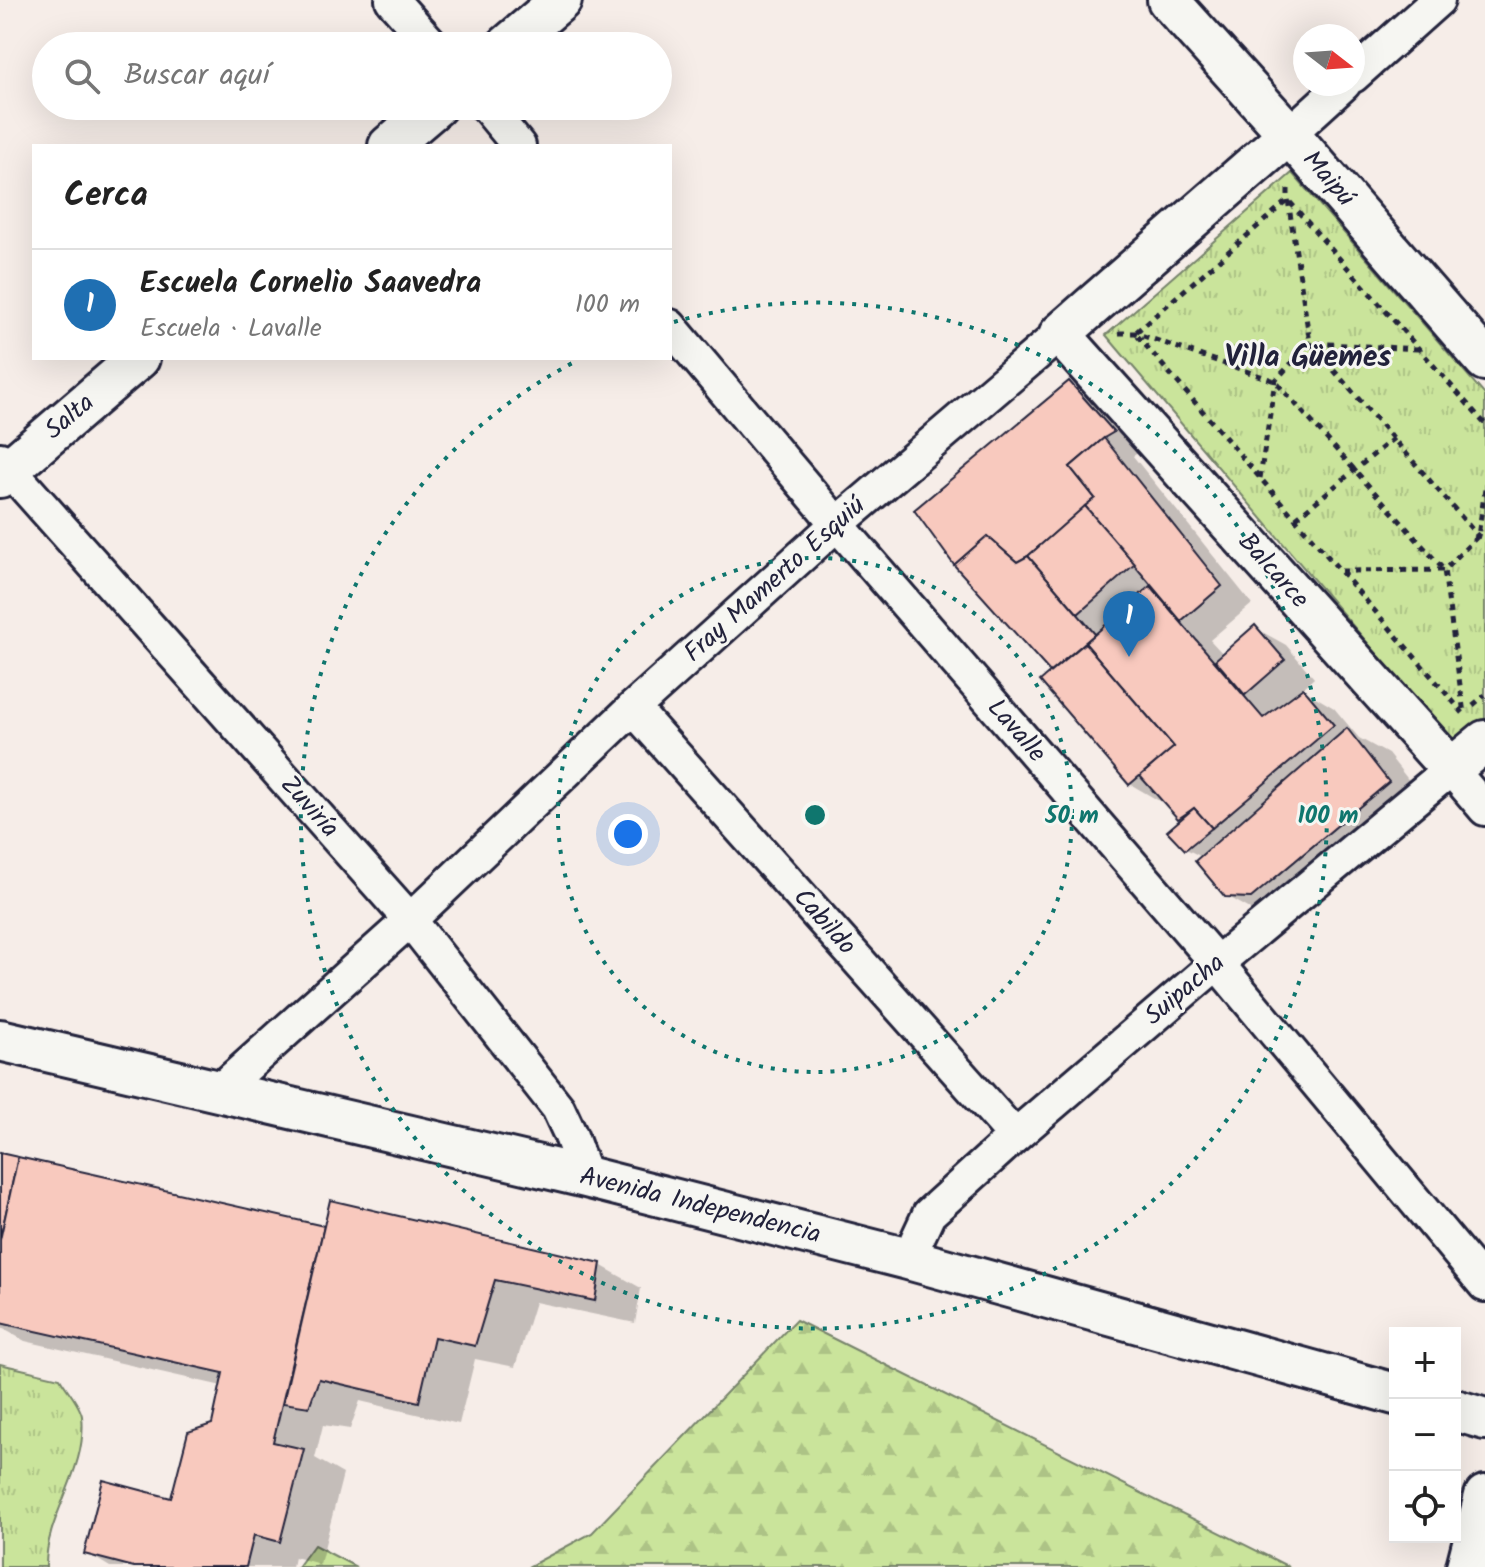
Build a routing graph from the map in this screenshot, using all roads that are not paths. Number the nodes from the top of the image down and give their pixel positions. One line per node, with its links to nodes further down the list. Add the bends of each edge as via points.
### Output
1 (392, 0): 5 (street)
2 (561, 0): 6 (street)
3 (1168, 0): 11 (street, Maipú)
4 (1438, 0): 7 (street)
5 (421, 32)
6 (523, 32)
7 (1365, 65)
8 (1331, 96): 11 (street, Fray Mamerto Esquiú)
9 (420, 120): 12 (street)
10 (498, 120): 13 (street)
11 (1289, 134): 15 (street, Fray Mamerto Esquiú); 17 (street, Maipú)
12 (391, 144)
13 (517, 144)
14 (672, 328): 19 (street, Lavalle)
15 (1060, 334): 19 (street, Fray Mamerto Esquiú); 22 (street, Balcarce)
16 (137, 360): 18 (street, Salta)
17 (1485, 360)
18 (3, 468): 24 (street, Zuviría)
19 (837, 524): 20 (street, Fray Mamerto Esquiú); 25 (street, Lavalle)
20 (633, 708): 24 (street, Fray Mamerto Esquiú); 28 (street, Cabildo)
21 (1474, 727): 22 (street, Suipacha)
22 (1451, 769): 23 (street, Balcarce); 25 (street, Suipacha)
23 (1485, 809)
24 (410, 920): 27 (street, Fray Mamerto Esquiú); 29 (street, Zuviría, via 558,1108)
25 (1217, 963): 28 (street, Suipacha); 31 (street, Lavalle)
26 (0, 1040): 27 (street, Avenida Independencia)
27 (219, 1091): 29 (street, Avenida Independencia)
28 (1015, 1136): 30 (street, Suipacha, via 929,1214)
29 (586, 1177): 30 (street, Avenida Independencia)
30 (908, 1259): 32 (street, Avenida Independencia)
31 (1485, 1285)
32 (1389, 1392)
33 (1461, 1412): 34 (street)
34 (1485, 1419)
35 (1485, 1496): 36 (street)
36 (1467, 1567)

